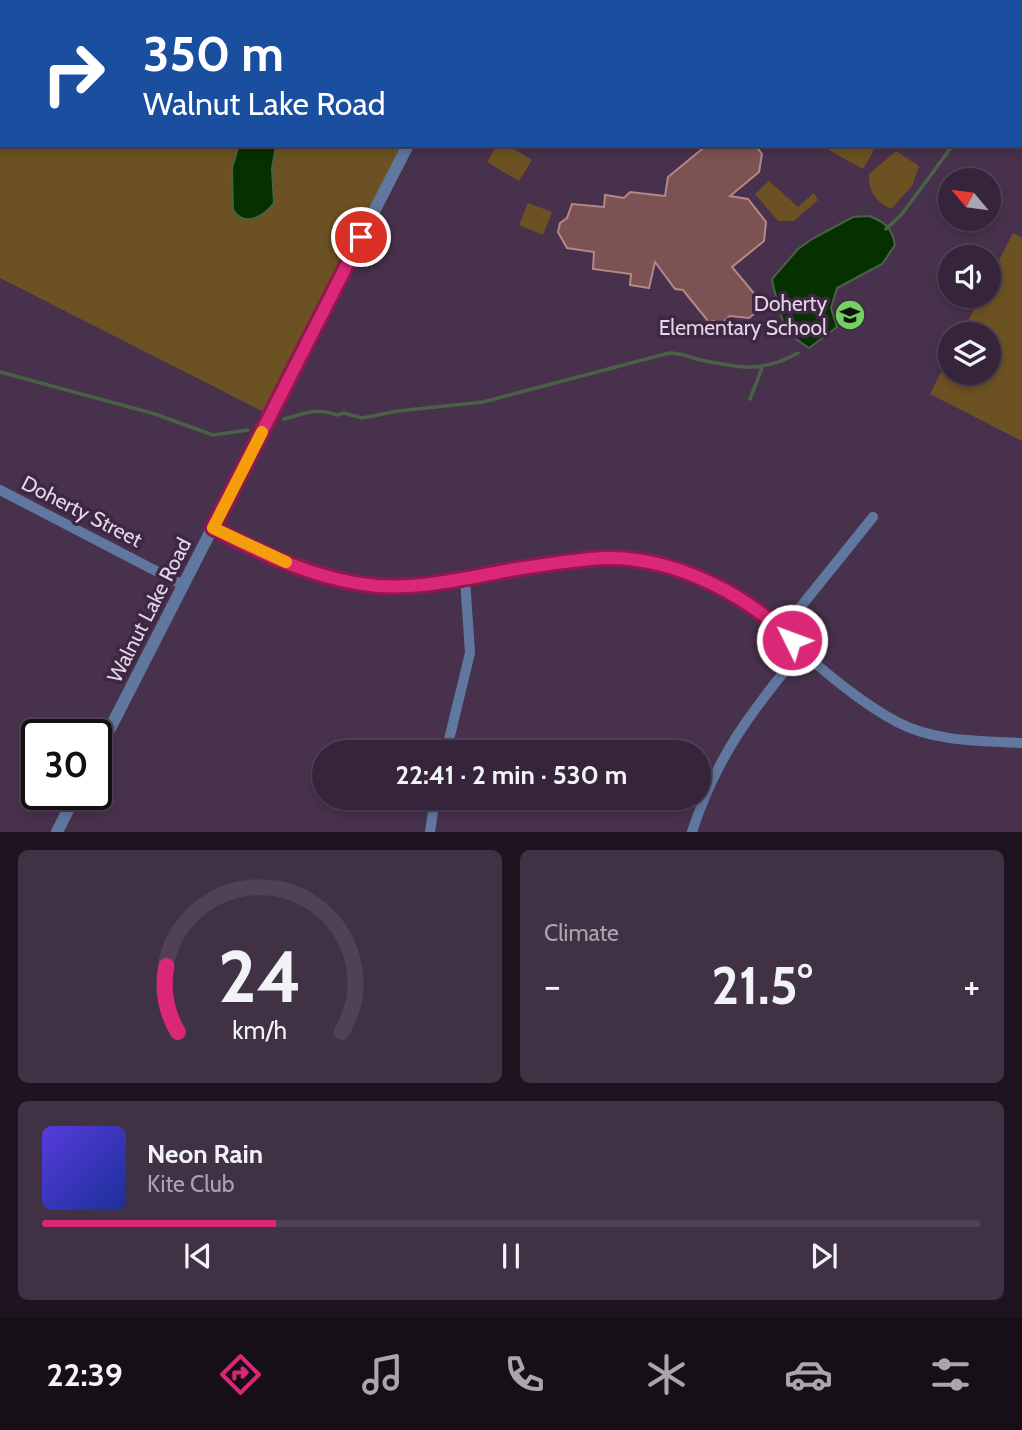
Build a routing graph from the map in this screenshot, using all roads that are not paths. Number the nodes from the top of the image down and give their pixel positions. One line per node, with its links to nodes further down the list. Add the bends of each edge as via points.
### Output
1 (407, 147): 4 (street, Walnut Lake Road)
2 (0, 490): 6 (street, Doherty Street)
3 (873, 517): 7 (street)
4 (213, 528): 5 (street, via 311,573 378,586); 6 (street, Walnut Lake Road)
5 (465, 579): 7 (street, via 606,558 654,563 709,582); 10 (street, via 470,653)
6 (183, 585): 9 (street, Walnut Lake Road)
7 (782, 630): 8 (street)
8 (801, 650): 11 (street, via 899,723 954,740); 16 (street, via 726,750)
9 (112, 724)
10 (449, 740)
11 (1022, 743)
12 (68, 810): 14 (street)
13 (433, 810): 15 (street)
14 (57, 831)
15 (430, 831)
16 (692, 831)

